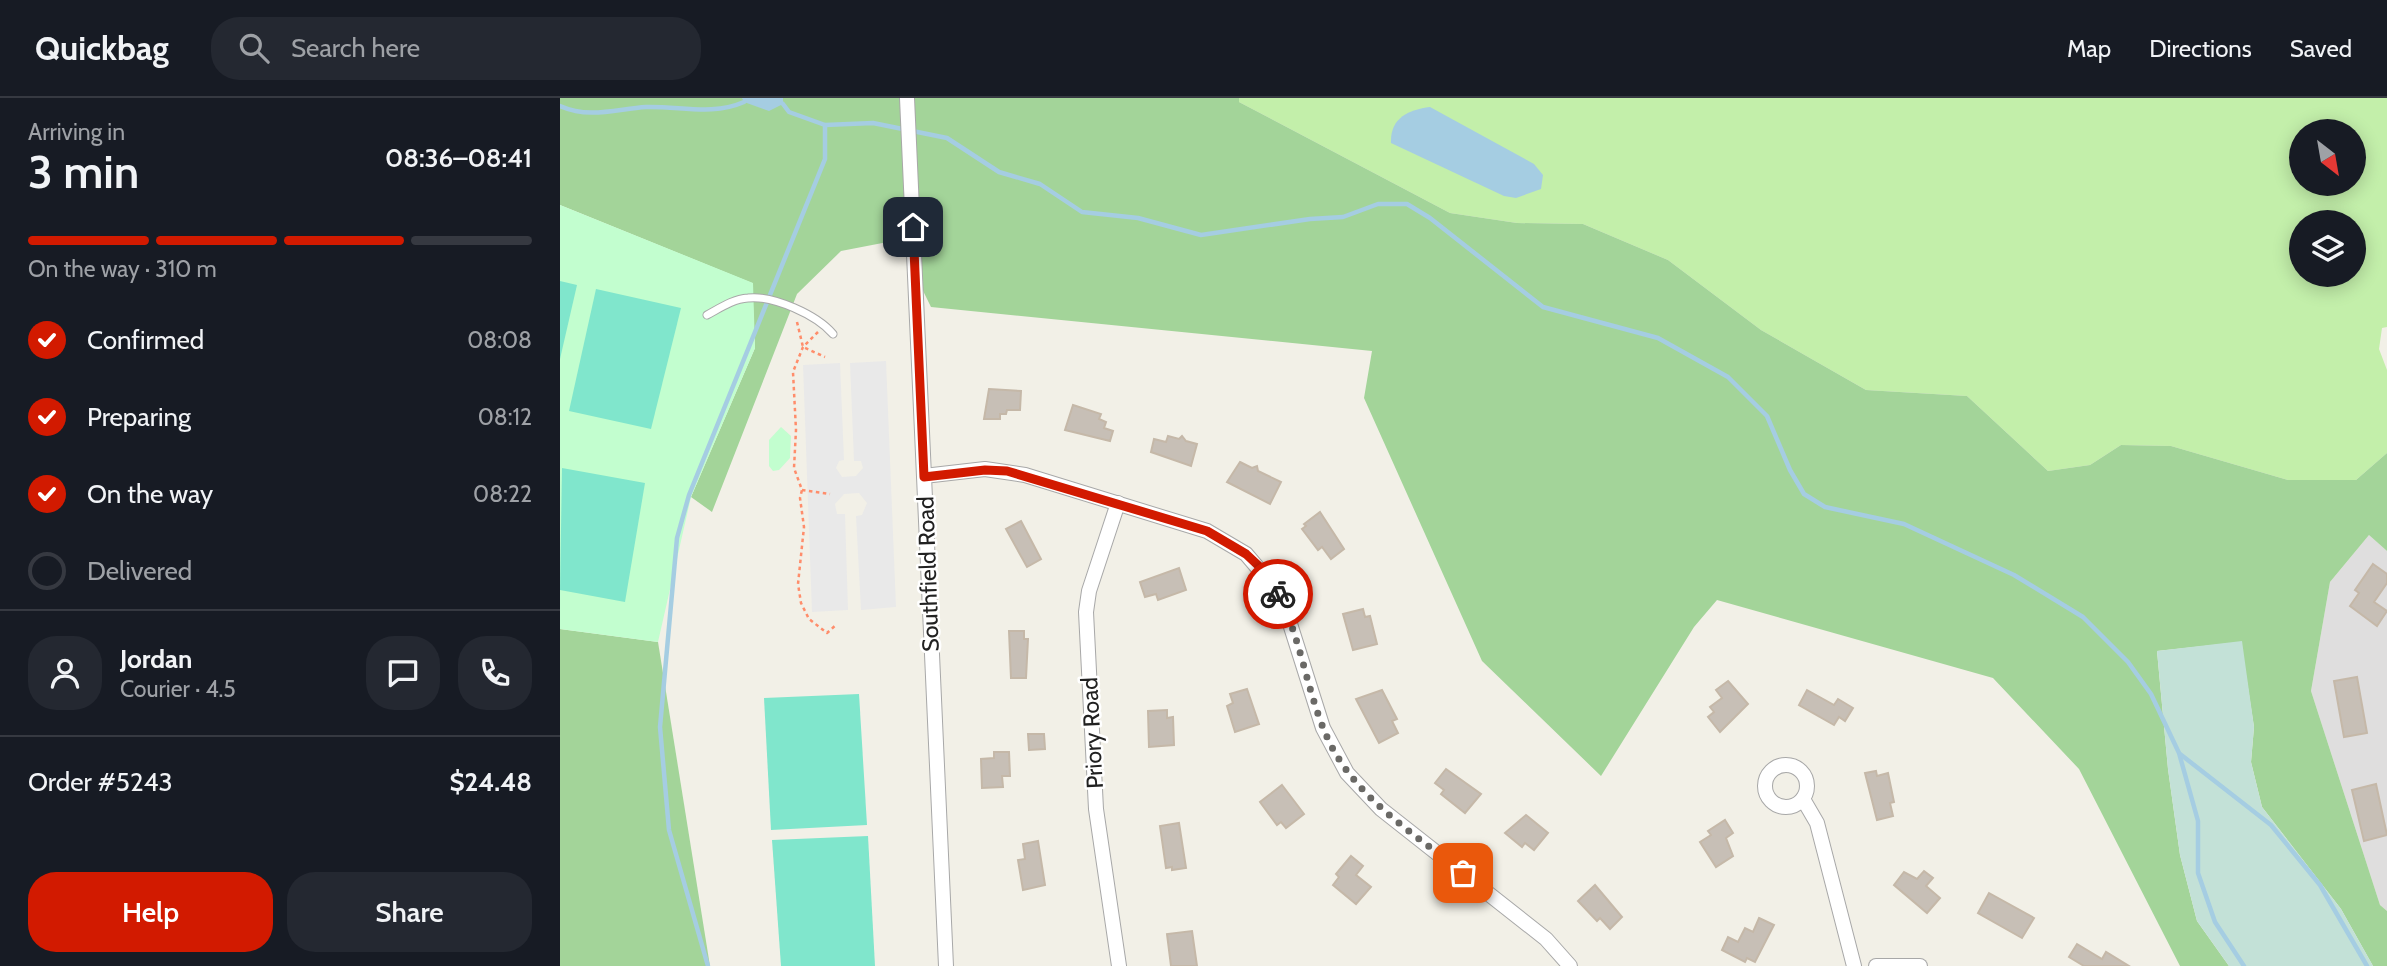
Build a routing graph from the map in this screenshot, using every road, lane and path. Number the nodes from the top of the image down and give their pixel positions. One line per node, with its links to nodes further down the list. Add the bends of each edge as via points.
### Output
1 (908, 98): 8 (street, Southfield Road)
2 (789, 307): 3 (lane, via 750,297); 4 (lane); 6 (path)
3 (707, 315)
4 (826, 325): 5 (lane); 6 (path)
5 (833, 334)
6 (803, 347): 7 (path); 9 (path, via 793,372 794,468)
7 (825, 358)
8 (924, 477): 11 (street, via 1007,471); 14 (street, Southfield Road)
9 (802, 490): 10 (path); 12 (path, via 801,603 809,619 827,633)
10 (830, 494)
11 (1118, 503): 15 (street, Priory Road, via 1086,612 1096,810); 16 (street, via 1207,531 1262,569 1285,608 1323,728 1347,773 1381,809 1546,939)
12 (837, 624)
13 (1803, 799): 17 (street, via 1817,823)
14 (946, 966)
15 (1119, 966)
16 (1570, 966)
17 (1854, 966)
18 (1876, 966): 19 (street)
19 (1920, 966)

